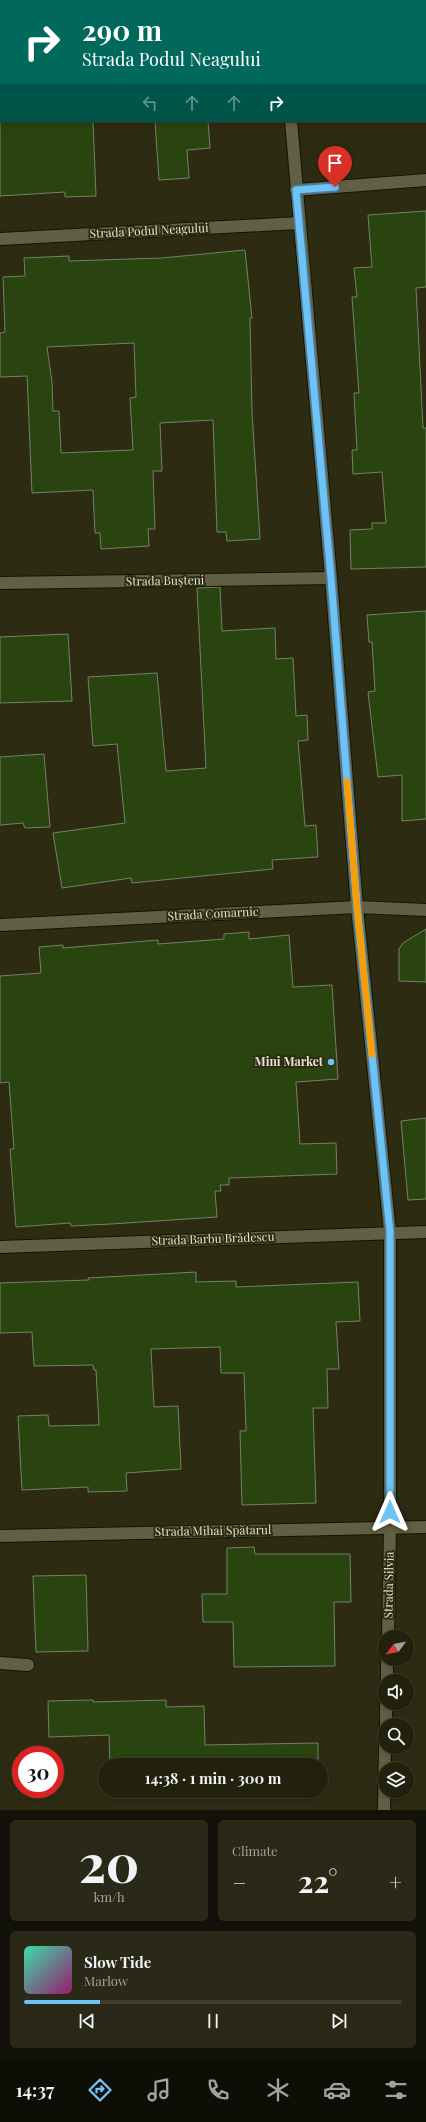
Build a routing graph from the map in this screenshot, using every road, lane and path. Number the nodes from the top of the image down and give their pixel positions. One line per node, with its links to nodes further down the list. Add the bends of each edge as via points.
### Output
1 (291, 122): 3 (street, Strada Silvia)
2 (426, 180): 3 (street)
3 (296, 190): 4 (street, Strada Silvia)
4 (299, 223): 5 (street, Strada Podul Neagului); 6 (street, Strada Silvia)
5 (0, 239)
6 (331, 578): 7 (street, Strada Bușteni); 8 (street, Strada Silvia)
7 (0, 583)
8 (357, 907): 9 (street, Strada Comarnic); 10 (street, Strada Comarnic); 11 (street, Strada Silvia)
9 (426, 910)
10 (0, 925)
11 (390, 1232): 12 (street, Strada Barbu Brădescu); 13 (street, Strada Barbu Brădescu); 14 (street, Strada Silvia)
12 (426, 1232)
13 (0, 1248)
14 (390, 1527): 15 (street, Strada Mihai Spătarul); 16 (street, Strada Mihai Spătarul); 17 (street, Strada Silvia)
15 (426, 1527)
16 (0, 1536)
17 (388, 1630)
18 (0, 1662): 19 (street)
19 (28, 1665)
20 (385, 1754): 21 (street)
21 (384, 1810)

